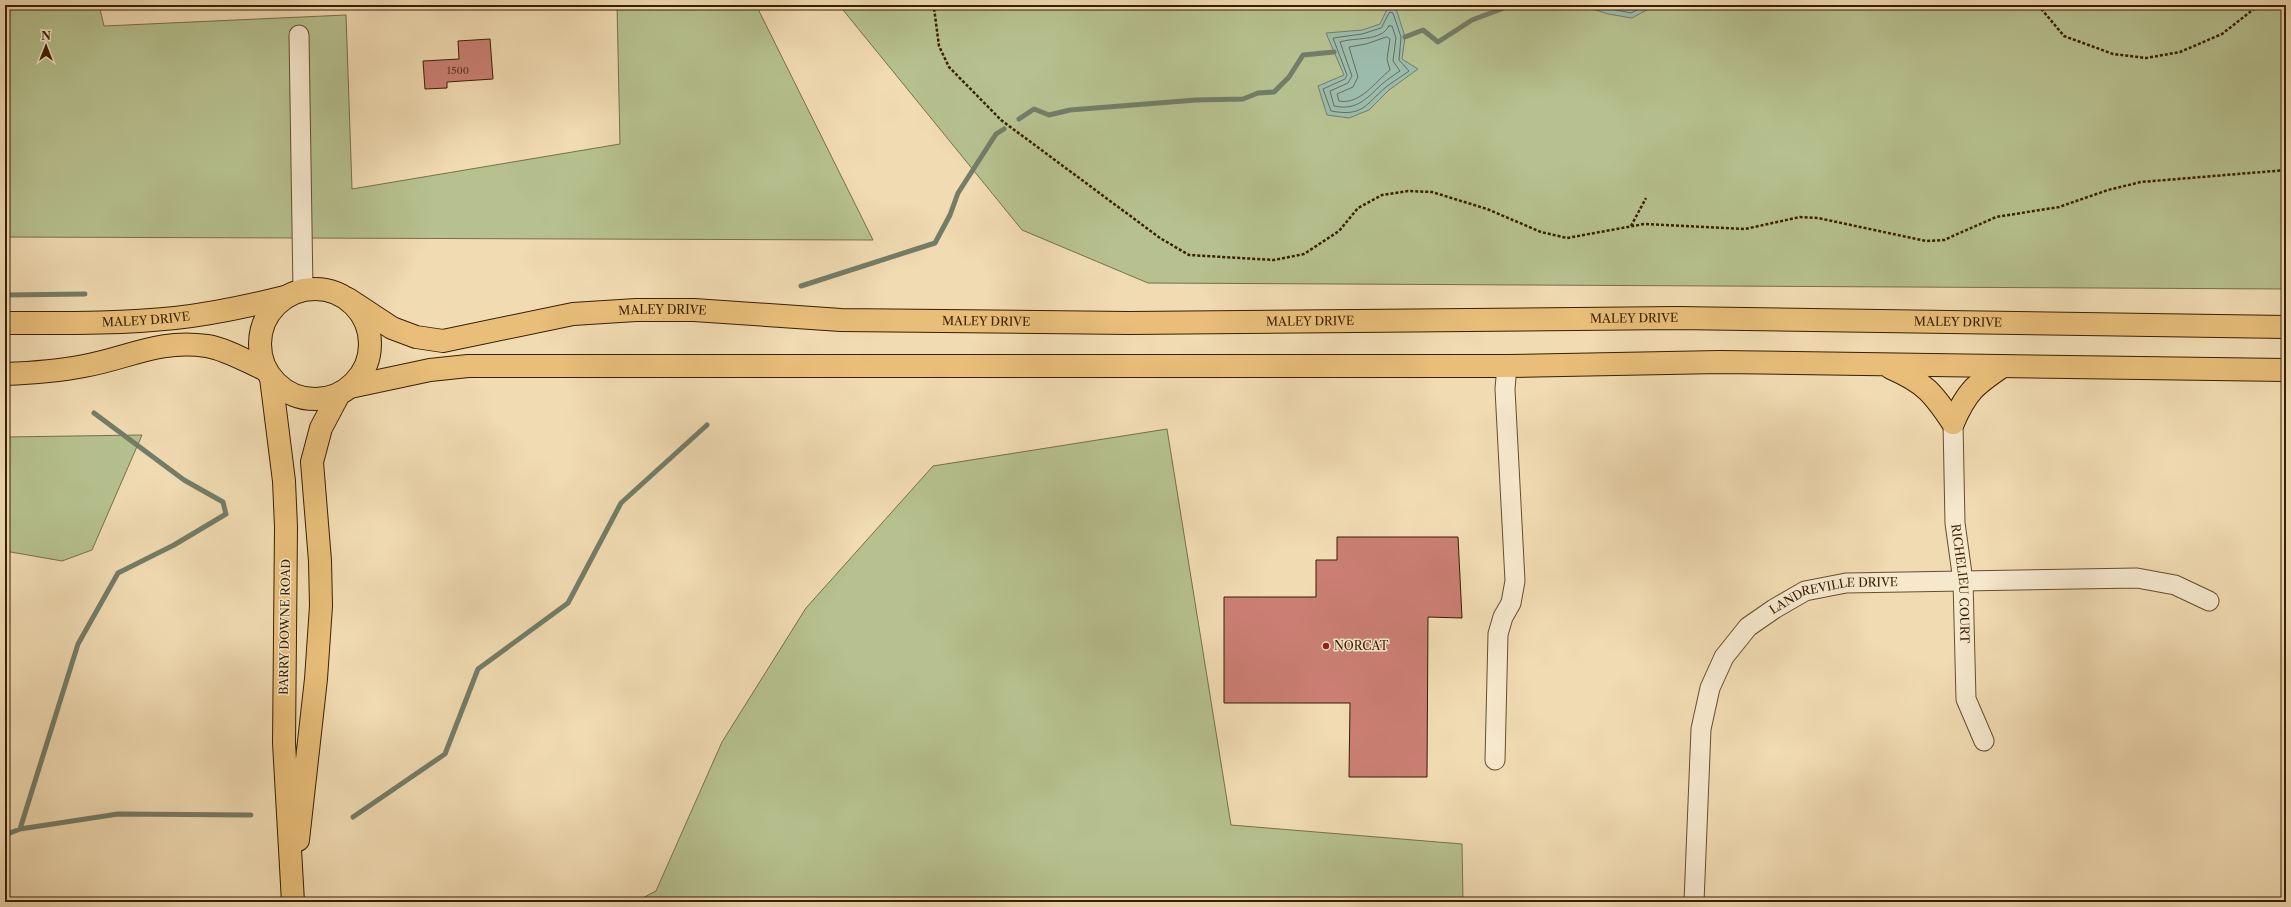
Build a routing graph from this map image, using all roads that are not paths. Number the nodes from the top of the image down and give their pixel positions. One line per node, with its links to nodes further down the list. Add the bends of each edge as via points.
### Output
1 (299, 35): 2 (street)
2 (294, 294): 3 (main road, via 324,289); 4 (main road, MALEY DRIVE, via 219,312 174,318 76,323); 11 (main road, via 270,311 262,330 260,350)
3 (348, 299): 5 (main road, MALEY DRIVE, via 392,328 416,337 443,341 573,314 636,310 694,310 856,320 1137,322 1677,318); 12 (main road, via 363,316 371,342 369,359 362,374)
4 (5, 323)
5 (2286, 327)
6 (1507, 366): 7 (main road, via 1720,362); 12 (main road, via 468,366 430,370); 17 (street, via 1505,389 1515,581 1511,603 1502,617 1498,634)
7 (1885, 366): 8 (main road); 13 (main road, via 1915,378 1934,394)
8 (2003, 366): 9 (main road); 13 (main road, via 1978,383 1964,398)
9 (2286, 370)
10 (5, 374): 11 (main road, via 84,366 161,345 185,344 208,346)
11 (268, 374): 12 (main road, via 282,388 295,396 317,399); 18 (main road, BARRY DOWNE ROAD, via 284,481 284,744)
12 (345, 391): 18 (main road, BARRY DOWNE ROAD, via 321,428 312,462 321,606 311,731)
13 (1953, 423): 14 (street, RICHELIEU COURT, via 1955,523)
14 (1964, 580): 15 (street, LANDREVILLE DRIVE, via 2137,578 2175,585); 16 (street, RICHELIEU COURT, via 1966,699); 20 (street, LANDREVILLE DRIVE, via 1846,583 1804,591 1748,627 1724,656 1710,688 1701,729)
15 (2209, 601)
16 (1984, 741)
17 (1495, 760)
18 (293, 877): 19 (main road, BARRY DOWNE ROAD)
19 (293, 902)
20 (1694, 902)

